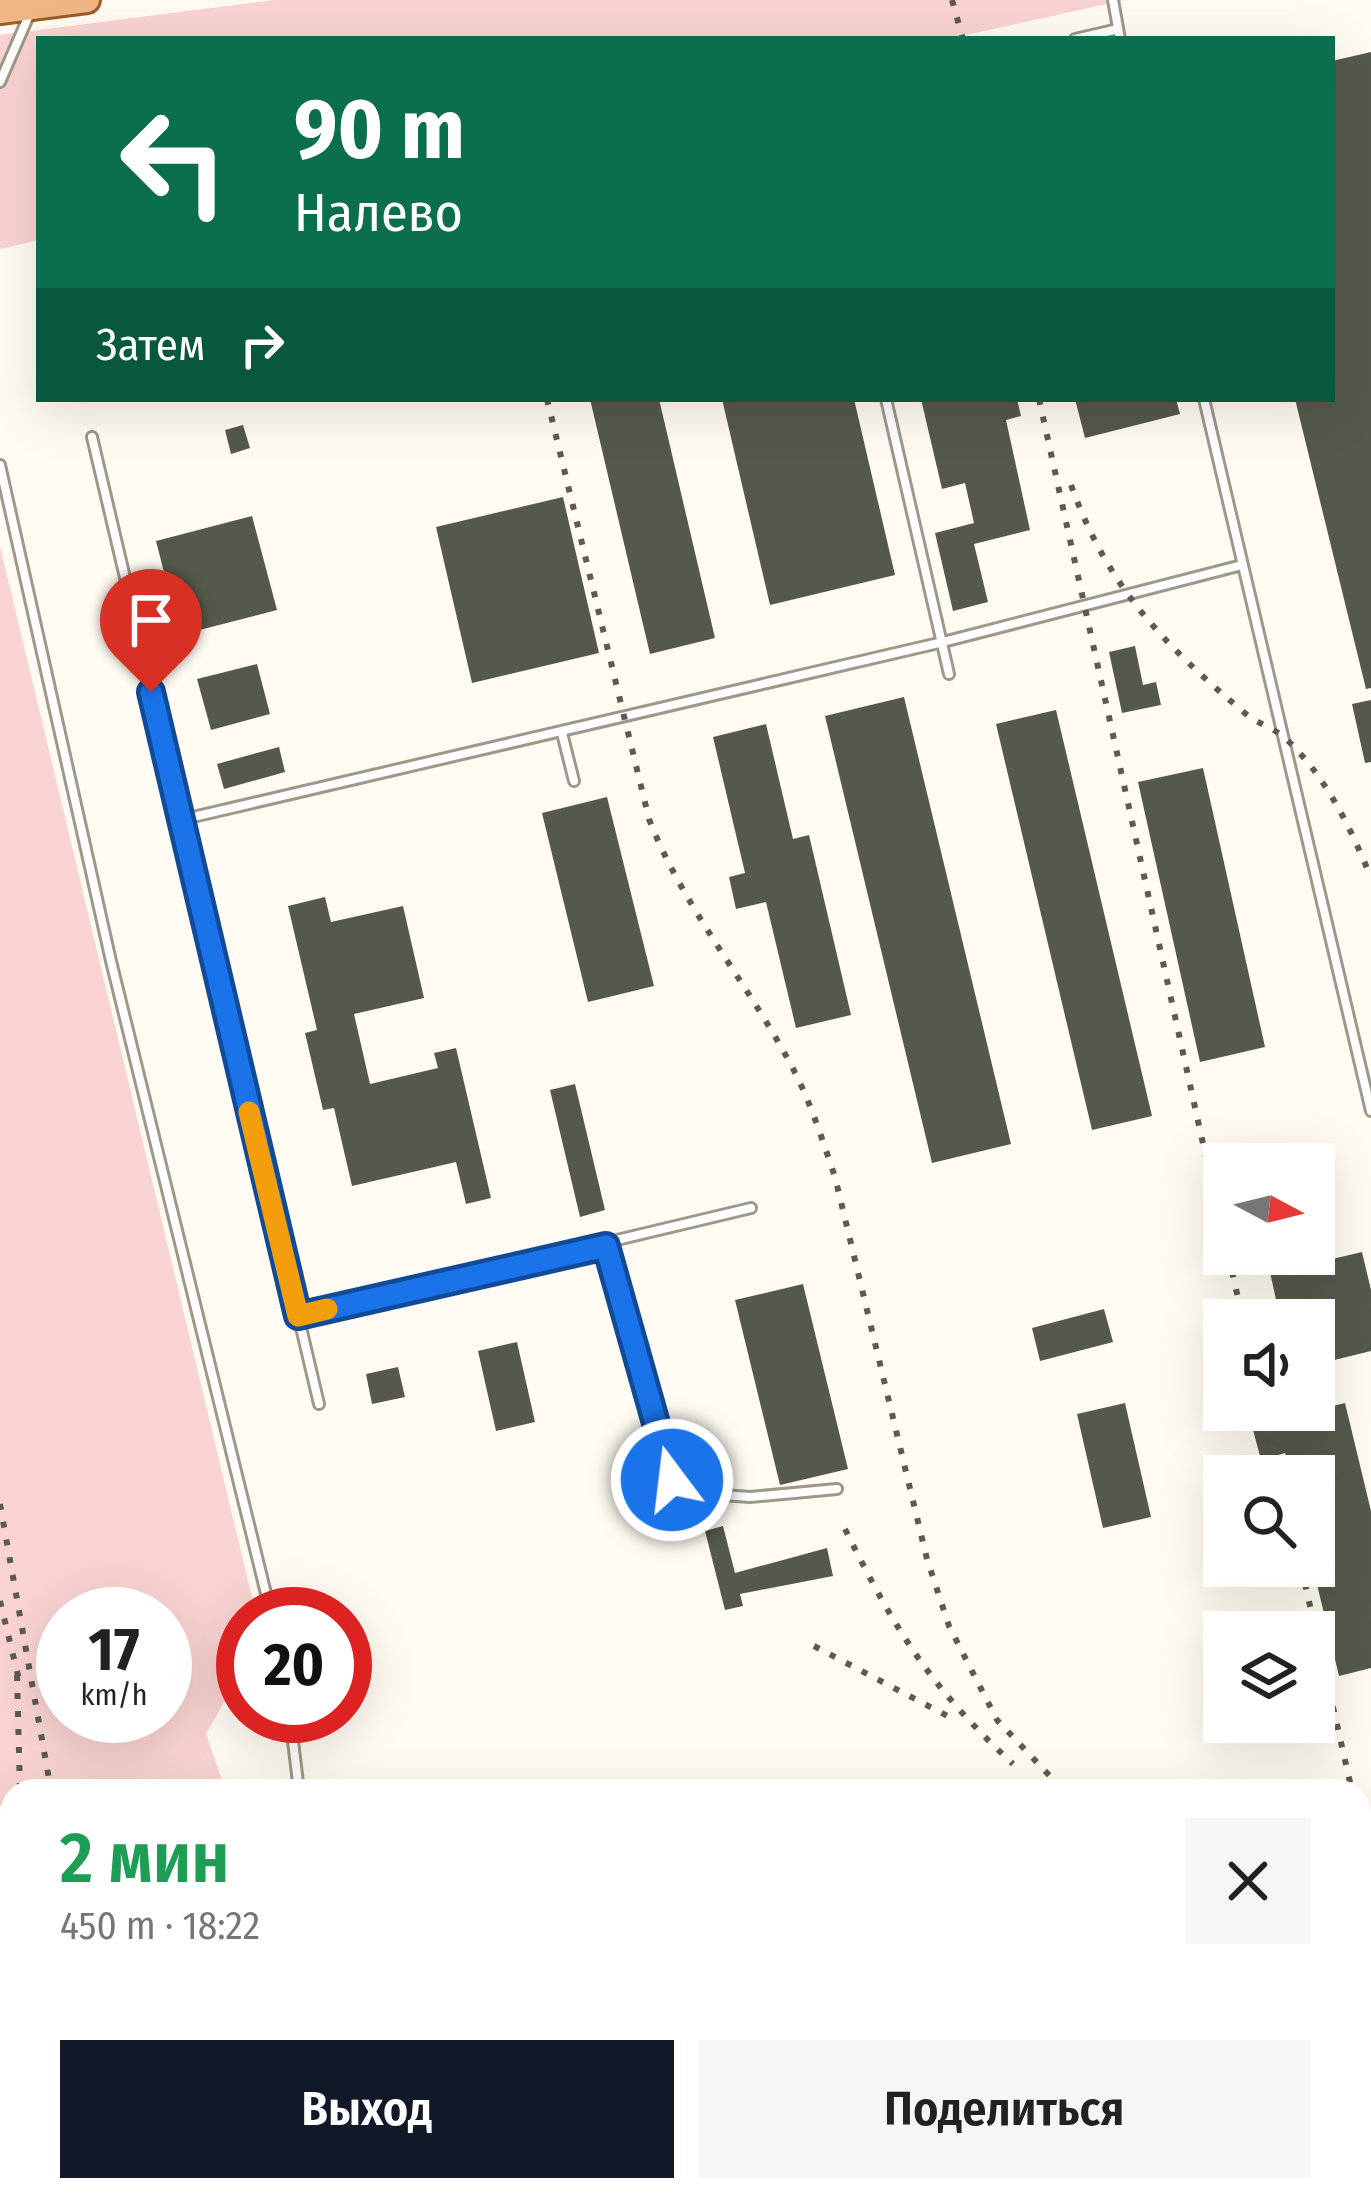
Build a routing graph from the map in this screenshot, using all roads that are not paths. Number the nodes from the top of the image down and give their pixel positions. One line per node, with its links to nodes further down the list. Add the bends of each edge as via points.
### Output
1 (87, 0): 3 (main road)
2 (1113, 0): 5 (lane)
3 (32, 3): 4 (main road); 6 (lane)
4 (0, 11)
5 (1119, 34)
6 (0, 82)
7 (887, 402): 12 (lane)
8 (1205, 402): 11 (lane)
9 (92, 437): 16 (lane)
10 (0, 465): 23 (lane)
11 (1243, 565): 12 (lane); 17 (lane)
12 (943, 642): 13 (lane); 14 (lane)
13 (950, 674)
14 (562, 733): 15 (lane); 16 (lane)
15 (574, 781)
16 (180, 820): 20 (lane)
17 (1371, 1111)
18 (751, 1208): 19 (lane)
19 (606, 1246): 20 (lane); 22 (lane, via 681,1492 750,1497)
20 (298, 1316): 21 (lane)
21 (319, 1404)
22 (837, 1489)
23 (264, 1587)
24 (293, 1743): 25 (lane)
25 (298, 1779)

